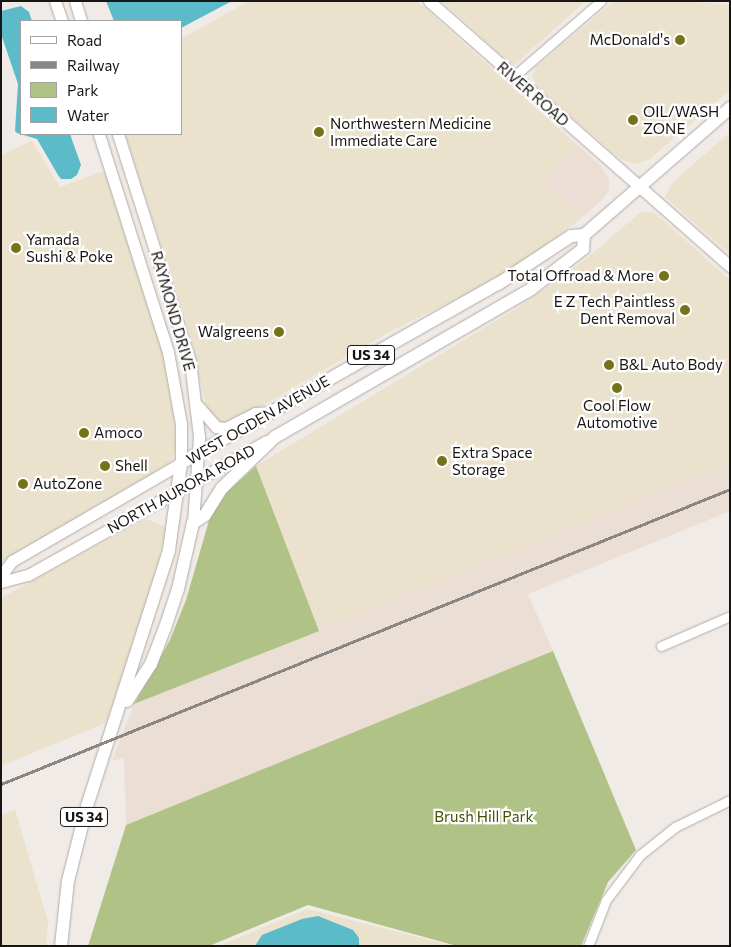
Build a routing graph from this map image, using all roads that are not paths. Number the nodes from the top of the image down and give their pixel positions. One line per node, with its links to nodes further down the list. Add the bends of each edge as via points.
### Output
1 (56, 1): 5 (street)
2 (75, 1): 6 (street)
3 (429, 1): 7 (street, RIVER ROAD)
4 (601, 1): 7 (street)
5 (62, 20)
6 (81, 20)
7 (513, 77): 11 (street, RIVER ROAD)
8 (730, 108): 11 (main road, WEST OGDEN AVENUE / US 34)
9 (99, 135): 19 (street, RAYMOND DRIVE, via 168,352 181,424)
10 (118, 135): 15 (street, RAYMOND DRIVE, via 185,340)
11 (639, 186): 12 (main road, WEST OGDEN AVENUE / US 34); 13 (street, RIVER ROAD)
12 (584, 235): 14 (main road, WEST OGDEN AVENUE / US 34, via 583,249 531,289); 16 (main road, WEST OGDEN AVENUE / US 34, via 570,236 512,276)
13 (730, 266)
14 (358, 391): 17 (main road, NORTH AURORA ROAD)
15 (197, 404): 16 (street, via 216,427 226,428 255,413); 18 (street, RAYMOND DRIVE)
16 (272, 412): 18 (main road, WEST OGDEN AVENUE / US 34)
17 (276, 437): 20 (street, NORTH AURORA ROAD); 22 (main road, WEST OGDEN AVENUE, via 222,488 204,515)
18 (199, 453): 19 (main road, WEST OGDEN AVENUE / US 34); 20 (street, RAYMOND DRIVE)
19 (181, 463): 21 (main road, WEST OGDEN AVENUE / US 34); 23 (street, NORTH AURORA ROAD, via 12,560)
20 (198, 479): 21 (street, NORTH AURORA ROAD); 22 (street, RAYMOND DRIVE)
21 (179, 490): 24 (street, NORTH AURORA ROAD, via 28,576); 27 (main road, WEST OGDEN AVENUE / US 34, via 160,585)
22 (193, 523): 27 (main road, WEST OGDEN AVENUE / US 34, via 178,589 151,664)
23 (1, 576)
24 (1, 582)
25 (730, 616): 26 (street)
26 (661, 646)
27 (118, 714): 29 (main road, WEST OGDEN AVENUE / US 34, via 79,838 67,890)
28 (730, 800): 30 (street, via 676,827 640,855 606,900)
29 (61, 946)
30 (588, 946)

